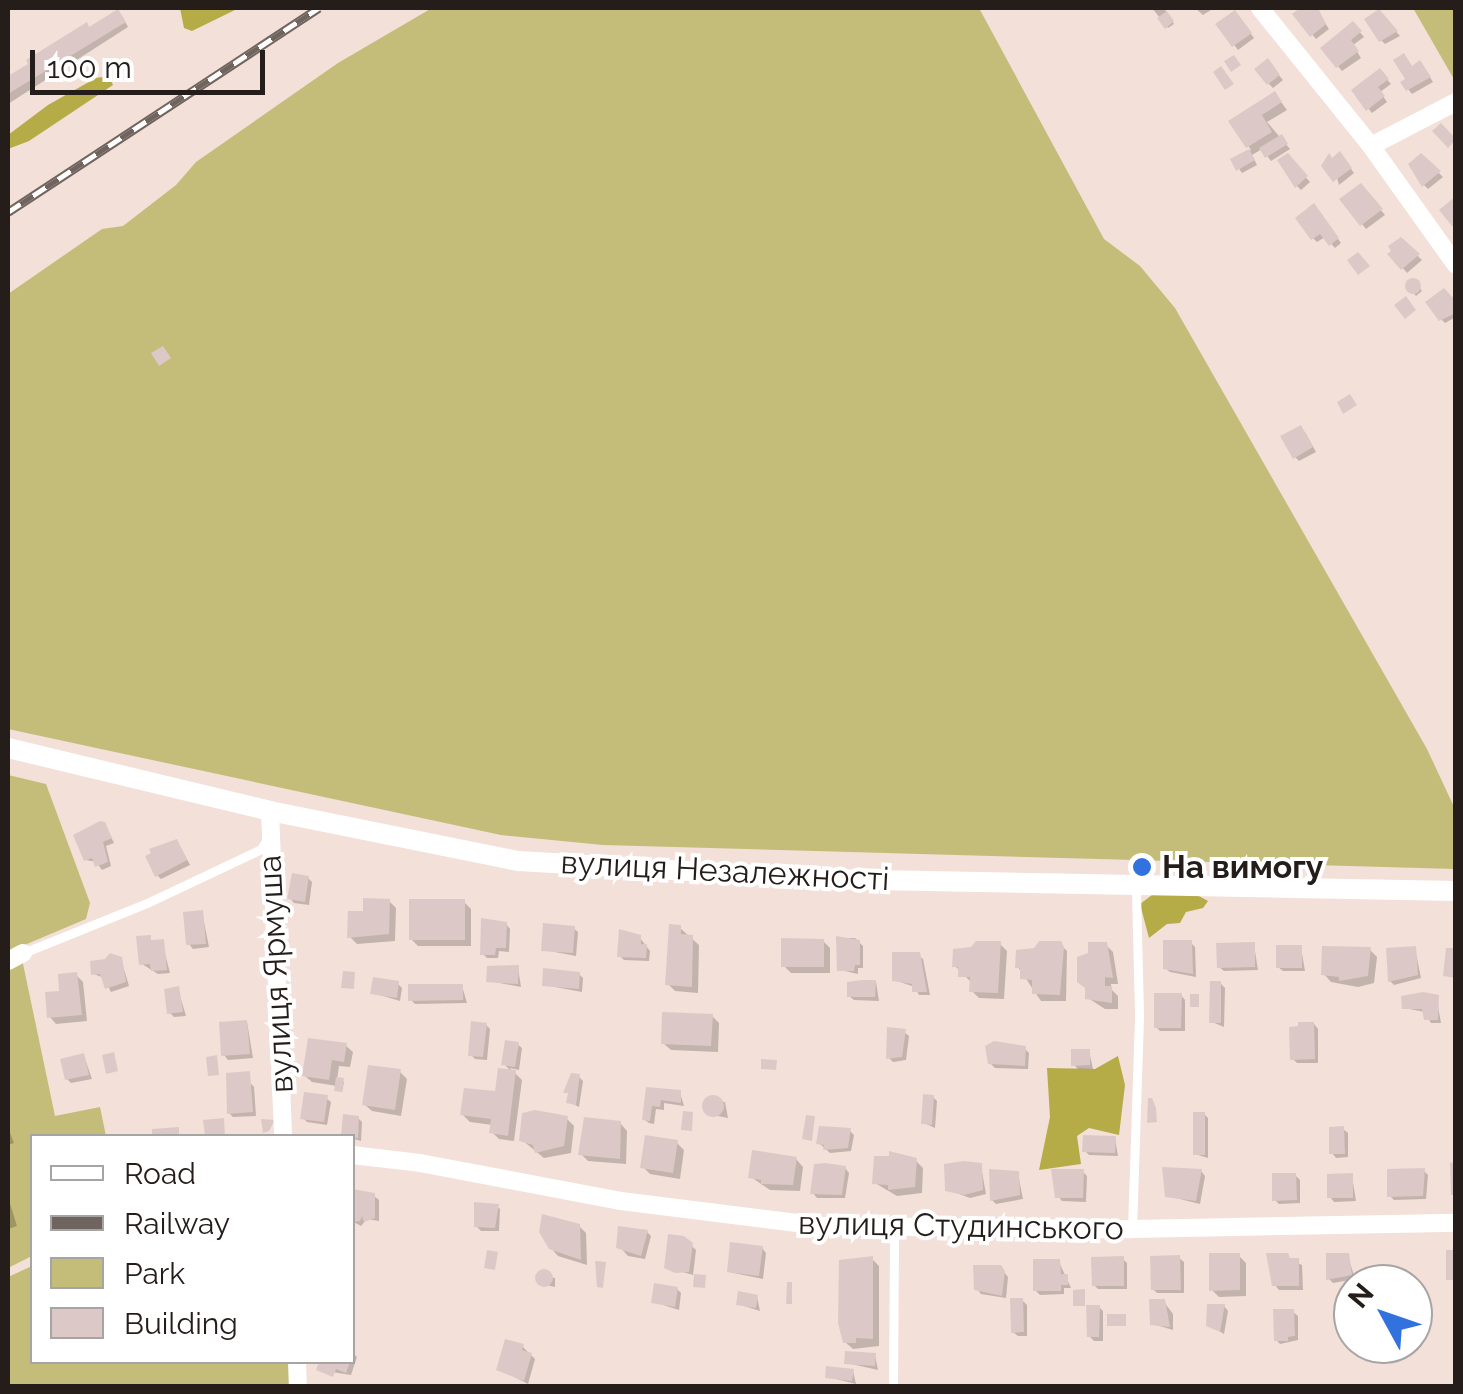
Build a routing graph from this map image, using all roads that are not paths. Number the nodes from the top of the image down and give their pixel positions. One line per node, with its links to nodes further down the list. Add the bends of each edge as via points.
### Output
1 (1260, 8): 3 (street)
2 (1456, 102): 3 (street)
3 (1371, 146): 4 (street)
4 (1456, 264)
5 (8, 748): 6 (street, вулиця Незалежності)
6 (270, 811): 7 (street, вулиця Ярмуша); 8 (street, вулиця Незалежності, via 519,861 824,879)
7 (269, 836): 10 (lane, via 246,856); 11 (street, вулиця Ярмуша)
8 (1136, 884): 9 (street, вулиця Незалежності); 14 (lane)
9 (1456, 891)
10 (15, 957)
11 (284, 1134)
12 (355, 1155): 15 (street, вулиця Студинського, via 722,1216)
13 (1456, 1222): 14 (street, вулиця Студинського)
14 (1132, 1229): 15 (street, вулиця Студинського)
15 (894, 1230): 16 (lane)
16 (893, 1386)

